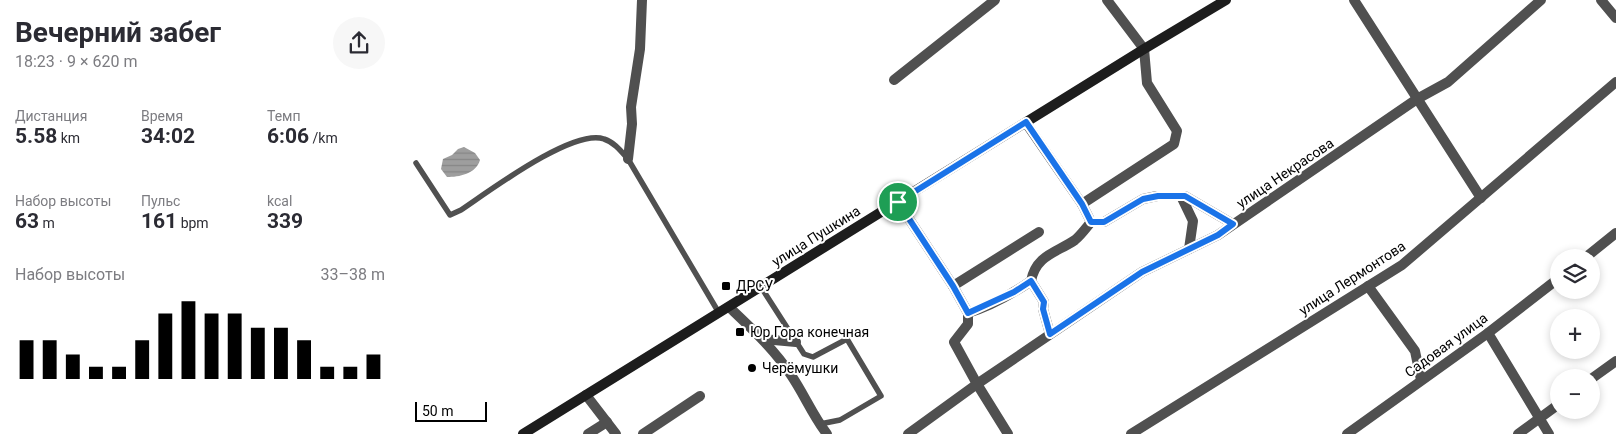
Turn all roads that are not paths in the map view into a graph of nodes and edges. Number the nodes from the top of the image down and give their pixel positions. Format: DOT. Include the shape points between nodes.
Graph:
graph roads {
  1 [pos="642,0"];
  2 [pos="995,0"];
  3 [pos="1107,0"];
  4 [pos="1226,0"];
  5 [pos="1354,0"];
  6 [pos="1541,0"];
  7 [pos="1601,0"];
  8 [pos="1616,18"];
  9 [pos="1144,49"];
  10 [pos="894,80"];
  11 [pos="1616,82"];
  12 [pos="1417,100"];
  13 [pos="1026,122"];
  14 [pos="628,159"];
  15 [pos="416,162"];
  16 [pos="1181,196"];
  17 [pos="1481,198"];
  18 [pos="898,202"];
  19 [pos="1082,204"];
  20 [pos="1091,222"];
  21 [pos="1233,224"];
  22 [pos="1039,232"];
  23 [pos="1616,233"];
  24 [pos="1189,249"];
  25 [pos="1596,249"];
  26 [pos="1031,281"];
  27 [pos="1550,285"];
  28 [pos="953,286"];
  29 [pos="1368,286"];
  30 [pos="761,287"];
  31 [pos="729,306"];
  32 [pos="719,312"];
  33 [pos="968,313"];
  34 [pos="1488,333"];
  35 [pos="1050,334"];
  36 [pos="763,339"];
  37 [pos="796,342"];
  38 [pos="1616,360"];
  39 [pos="1600,372"];
  40 [pos="1421,380"];
  41 [pos="977,384"];
  42 [pos="586,395"];
  43 [pos="700,396"];
  44 [pos="1550,411"];
  45 [pos="1540,418"];
  46 [pos="607,422"];
  47 [pos="819,424"];
  48 [pos="523,434"];
  49 [pos="588,434"];
  50 [pos="616,434"];
  51 [pos="642,434"];
  52 [pos="827,434"];
  53 [pos="908,434"];
  54 [pos="1008,434"];
  55 [pos="1131,434"];
  56 [pos="1347,434"];
  57 [pos="1518,434"];
  58 [pos="1549,434"];
  1 -- 14 [label="street"];
  2 -- 10 [label="street"];
  3 -- 9 [label="street"];
  4 -- 9 [label="main road, улица Пушкина"];
  5 -- 12 [label="street"];
  6 -- 12 [label="street, улица Некрасова" via="1448,82"];
  7 -- 8 [label="street"];
  9 -- 13 [label="main road, улица Пушкина"];
  9 -- 19 [label="street" via="1147,83 1176,131 1174,144"];
  11 -- 17 [label="street, улица Лермонтова"];
  12 -- 17 [label="street"];
  12 -- 21 [label="street, улица Некрасова"];
  13 -- 18 [label="main road, улица Пушкина"];
  13 -- 19 [label="street"];
  14 -- 15 [label="lane" via="604,139 587,138 559,148 450,214"];
  14 -- 32 [label="lane"];
  16 -- 20 [label="street" via="1143,199 1104,222"];
  16 -- 21 [label="street"];
  16 -- 24 [label="street" via="1193,221"];
  17 -- 29 [label="street, улица Лермонтова" via="1402,265"];
  18 -- 28 [label="street"];
  18 -- 30 [label="main road, улица Пушкина"];
  19 -- 20 [label="street"];
  20 -- 26 [label="street" via="1076,239 1040,261"];
  21 -- 24 [label="street, улица Некрасова"];
  22 -- 28 [label="street"];
  23 -- 25 [label="street"];
  24 -- 35 [label="street, улица Некрасова" via="1142,272"];
  26 -- 33 [label="street"];
  26 -- 35 [label="street" via="1044,302"];
  27 -- 34 [label="street, Садовая улица"];
  28 -- 33 [label="street"];
  29 -- 40 [label="street" via="1415,352"];
  29 -- 55 [label="street, улица Лермонтова"];
  30 -- 31 [label="main road, улица Пушкина"];
  30 -- 37 [label="lane"];
  31 -- 32 [label="main road, улица Пушкина"];
  31 -- 36 [label="street"];
  32 -- 42 [label="main road, улица Пушкина"];
  33 -- 41 [label="street" via="968,324 954,342"];
  34 -- 40 [label="street, Садовая улица"];
  34 -- 45 [label="street"];
  35 -- 41 [label="street, улица Некрасова"];
  36 -- 37 [label="street"];
  36 -- 47 [label="street" via="790,374"];
  37 -- 47 [label="lane" via="804,354 813,357 847,339 881,396 840,420"];
  38 -- 39 [label="street"];
  40 -- 56 [label="street, Садовая улица"];
  41 -- 53 [label="street, улица Некрасова"];
  41 -- 54 [label="street"];
  42 -- 46 [label="street"];
  42 -- 48 [label="main road, улица Пушкина"];
  43 -- 51 [label="street"];
  44 -- 45 [label="street"];
  45 -- 57 [label="street"];
  45 -- 58 [label="street"];
  46 -- 49 [label="street"];
  46 -- 50 [label="street"];
  47 -- 52 [label="street"];
}
